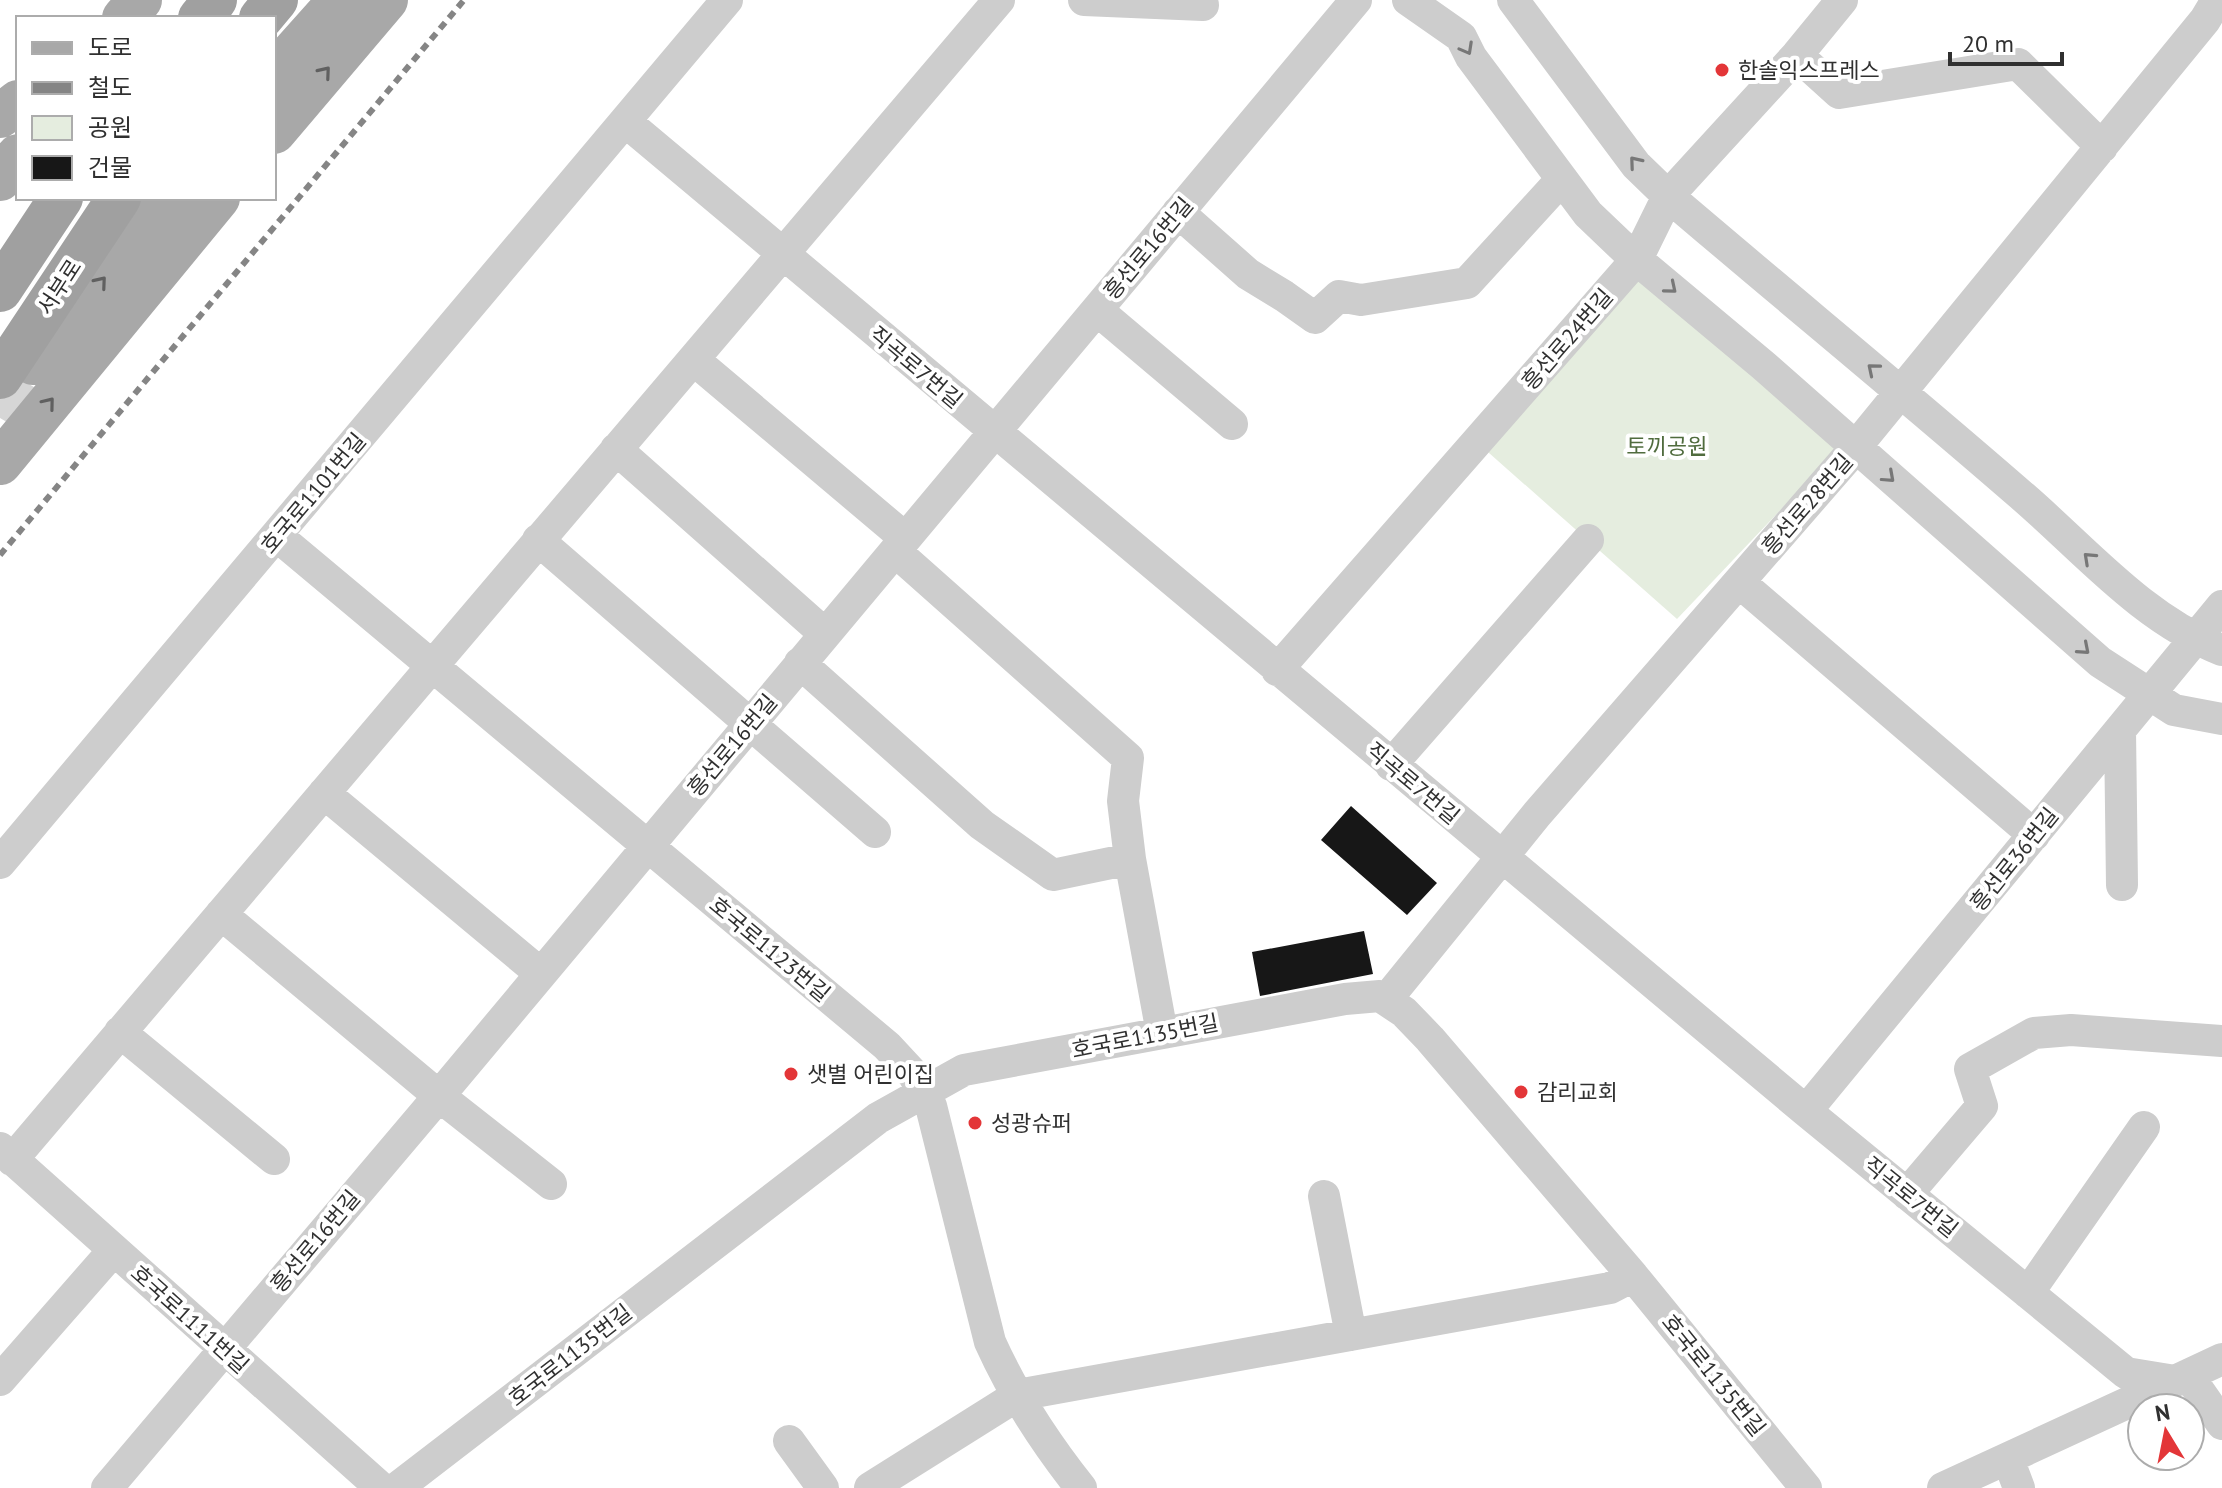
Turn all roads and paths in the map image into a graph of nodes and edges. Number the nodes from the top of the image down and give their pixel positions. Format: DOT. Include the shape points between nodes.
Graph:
graph roads {
  1 [pos="215,0"];
  2 [pos="276,0"];
  3 [pos="340,0"];
  4 [pos="386,0"];
  5 [pos="727,0"];
  6 [pos="999,0"];
  7 [pos="1084,0"];
  8 [pos="1356,0"];
  9 [pos="1408,0"];
  10 [pos="1513,0"];
  11 [pos="1842,0"];
  12 [pos="2217,0"];
  13 [pos="1203,5"];
  14 [pos="202,16"];
  15 [pos="263,16"];
  16 [pos="1797,55"];
  17 [pos="276,72"];
  18 [pos="16,104"];
  19 [pos="0,116"];
  20 [pos="626,122"];
  21 [pos="276,130"];
  22 [pos="2102,147"];
  23 [pos="16,159"];
  24 [pos="0,179"];
  25 [pos="1562,179"];
  26 [pos="1668,196"];
  27 [pos="60,200"];
  28 [pos="118,200"];
  29 [pos="169,200"];
  30 [pos="216,200"];
  31 [pos="1178,212"];
  32 [pos="783,254"];
  33 [pos="1637,259"];
  34 [pos="0,290"];
  35 [pos="1097,310"];
  36 [pos="694,360"];
  37 [pos="17,370"];
  38 [pos="1901,393"];
  39 [pos="1232,424"];
  40 [pos="994,432"];
  41 [pos="1856,447"];
  42 [pos="616,449"];
  43 [pos="0,463"];
  44 [pos="277,536"];
  45 [pos="538,540"];
  46 [pos="1588,540"];
  47 [pos="900,545"];
  48 [pos="1739,582"];
  49 [pos="2222,606"];
  50 [pos="825,634"];
  51 [pos="2208,644"];
  52 [pos="800,663"];
  53 [pos="432,666"];
  54 [pos="1277,670"];
  55 [pos="2149,695"];
  56 [pos="2222,719"];
  57 [pos="750,723"];
  58 [pos="2120,730"];
  59 [pos="1391,765"];
  60 [pos="324,793"];
  61 [pos="875,832"];
  62 [pos="2034,835"];
  63 [pos="647,846"];
  64 [pos="1502,857"];
  65 [pos="1130,859"];
  66 [pos="0,863"];
  67 [pos="2122,885"];
  68 [pos="221,914"];
  69 [pos="540,973"];
  70 [pos="1386,1000"];
  71 [pos="120,1032"];
  72 [pos="1162,1033"];
  73 [pos="2222,1041"];
  74 [pos="924,1093"];
  75 [pos="439,1096"];
  76 [pos="1806,1111"];
  77 [pos="2144,1127"];
  78 [pos="6,1154"];
  79 [pos="274,1159"];
  80 [pos="551,1184"];
  81 [pos="1907,1194"];
  82 [pos="1324,1196"];
  83 [pos="113,1251"];
  84 [pos="1633,1276"];
  85 [pos="2028,1293"];
  86 [pos="1351,1335"];
  87 [pos="224,1349"];
  88 [pos="2222,1359"];
  89 [pos="2182,1378"];
  90 [pos="0,1380"];
  91 [pos="1018,1395"];
  92 [pos="2222,1424"];
  93 [pos="789,1441"];
  94 [pos="2014,1474"];
  95 [pos="888,1483"];
  96 [pos="107,1488"];
  97 [pos="381,1488"];
  98 [pos="397,1488"];
  99 [pos="823,1488"];
  100 [pos="1081,1488"];
  101 [pos="1806,1488"];
  102 [pos="1943,1488"];
  1 -- 14 [label="highway"];
  2 -- 15 [label="highway"];
  3 -- 17 [label="main road"];
  21 -- 4 [label="main road, one-way"];
  5 -- 20 [label="street, 호국로1101번길"];
  6 -- 32 [label="street"];
  7 -- 13 [label="street"];
  8 -- 31 [label="street, 흥선로16번길"];
  9 -- 25 [label="street, one-way" via="1461,37"];
  26 -- 10 [label="street, one-way" via="1636,165"];
  11 -- 16 [label="street, 흥선로24번길"];
  12 -- 22 [label="street, 흥선로28번길"];
  16 -- 22 [label="street" via="1839,93 2018,64"];
  16 -- 26 [label="street, 흥선로24번길"];
  18 -- 19 [label="main road"];
  20 -- 32 [label="street, 직곡로7번길"];
  20 -- 44 [label="street, 호국로1101번길"];
  22 -- 38 [label="street, 흥선로28번길"];
  23 -- 24 [label="main road"];
  25 -- 31 [label="street" via="1467,283 1361,300 1339,296 1315,318 1248,274"];
  25 -- 33 [label="street" via="1588,214"];
  26 -- 33 [label="street, 흥선로24번길"];
  38 -- 26 [label="street, one-way"];
  27 -- 34 [label="highway"];
  28 -- 37 [label="highway, 서부로"];
  37 -- 29 [label="main road, one-way"];
  43 -- 30 [label="main road, one-way"];
  31 -- 35 [label="street, 흥선로16번길"];
  32 -- 36 [label="street"];
  32 -- 40 [label="street, 직곡로7번길"];
  33 -- 41 [label="street, one-way"];
  33 -- 54 [label="street, 흥선로24번길"];
  35 -- 39 [label="street"];
  35 -- 40 [label="street, 흥선로16번길"];
  36 -- 42 [label="street"];
  36 -- 47 [label="street"];
  38 -- 41 [label="street, 흥선로28번길"];
  51 -- 38 [label="street, one-way" via="2113,581"];
  40 -- 47 [label="street, 흥선로16번길"];
  40 -- 54 [label="street, 직곡로7번길"];
  41 -- 48 [label="street, 흥선로28번길"];
  41 -- 55 [label="street, one-way" via="2100,662"];
  42 -- 45 [label="street"];
  42 -- 50 [label="street"];
  44 -- 53 [label="street, 호국로1123번길"];
  44 -- 66 [label="street, 호국로1101번길"];
  45 -- 53 [label="street"];
  45 -- 57 [label="street"];
  46 -- 59 [label="street"];
  47 -- 50 [label="street, 흥선로16번길"];
  47 -- 65 [label="street" via="1128,758 1123,801"];
  48 -- 62 [label="street"];
  48 -- 64 [label="street, 흥선로28번길"];
  49 -- 51 [label="street, 흥선로36번길"];
  50 -- 52 [label="street, 흥선로16번길"];
  51 -- 55 [label="street, 흥선로36번길"];
  52 -- 57 [label="street, 흥선로16번길"];
  52 -- 65 [label="street" via="982,825 1053,875"];
  53 -- 60 [label="street"];
  53 -- 63 [label="street, 호국로1123번길"];
  54 -- 59 [label="street, 직곡로7번길"];
  55 -- 56 [label="street" via="2174,710"];
  55 -- 58 [label="street, 흥선로36번길"];
  57 -- 61 [label="street"];
  57 -- 63 [label="street, 흥선로16번길"];
  58 -- 62 [label="street, 흥선로36번길"];
  58 -- 67 [label="street"];
  59 -- 64 [label="street, 직곡로7번길"];
  60 -- 68 [label="street"];
  60 -- 69 [label="street"];
  62 -- 76 [label="street, 흥선로36번길"];
  63 -- 69 [label="street, 흥선로16번길"];
  63 -- 74 [label="street, 호국로1123번길" via="887,1046"];
  64 -- 70 [label="street, 흥선로28번길"];
  64 -- 76 [label="street, 직곡로7번길"];
  65 -- 72 [label="street"];
  68 -- 71 [label="street"];
  68 -- 75 [label="street"];
  69 -- 75 [label="street, 흥선로16번길"];
  70 -- 72 [label="street, 호국로1135번길" via="1345,999"];
  70 -- 84 [label="street, 호국로1135번길" via="1430,1039"];
  71 -- 78 [label="street"];
  71 -- 79 [label="street"];
  72 -- 74 [label="street, 호국로1135번길" via="964,1070"];
  73 -- 81 [label="street" via="2071,1030 2034,1033 1970,1069 1982,1106"];
  74 -- 91 [label="street, 호국로1123번길" via="990,1342"];
  74 -- 98 [label="street, 호국로1135번길" via="878,1118"];
  75 -- 80 [label="street"];
  75 -- 87 [label="street, 흥선로16번길"];
  76 -- 81 [label="street, 직곡로7번길"];
  77 -- 85 [label="street"];
  78 -- 83 [label="street, 호국로1111번길"];
  81 -- 85 [label="street, 직곡로7번길"];
  82 -- 86 [label="street"];
  83 -- 87 [label="street, 호국로1111번길"];
  83 -- 90 [label="street"];
  84 -- 86 [label="street" via="1610,1288"];
  84 -- 101 [label="street, 호국로1135번길"];
  85 -- 89 [label="street, 직곡로7번길" via="2126,1373"];
  86 -- 91 [label="street"];
  87 -- 96 [label="street, 흥선로16번길"];
  87 -- 97 [label="street, 호국로1111번길"];
  88 -- 89 [label="street"];
  89 -- 92 [label="street"];
  89 -- 94 [label="street"];
  91 -- 95 [label="street"];
  91 -- 100 [label="street, 호국로1123번길"];
  93 -- 99 [label="street"];
  94 -- 102 [label="street"];
}
